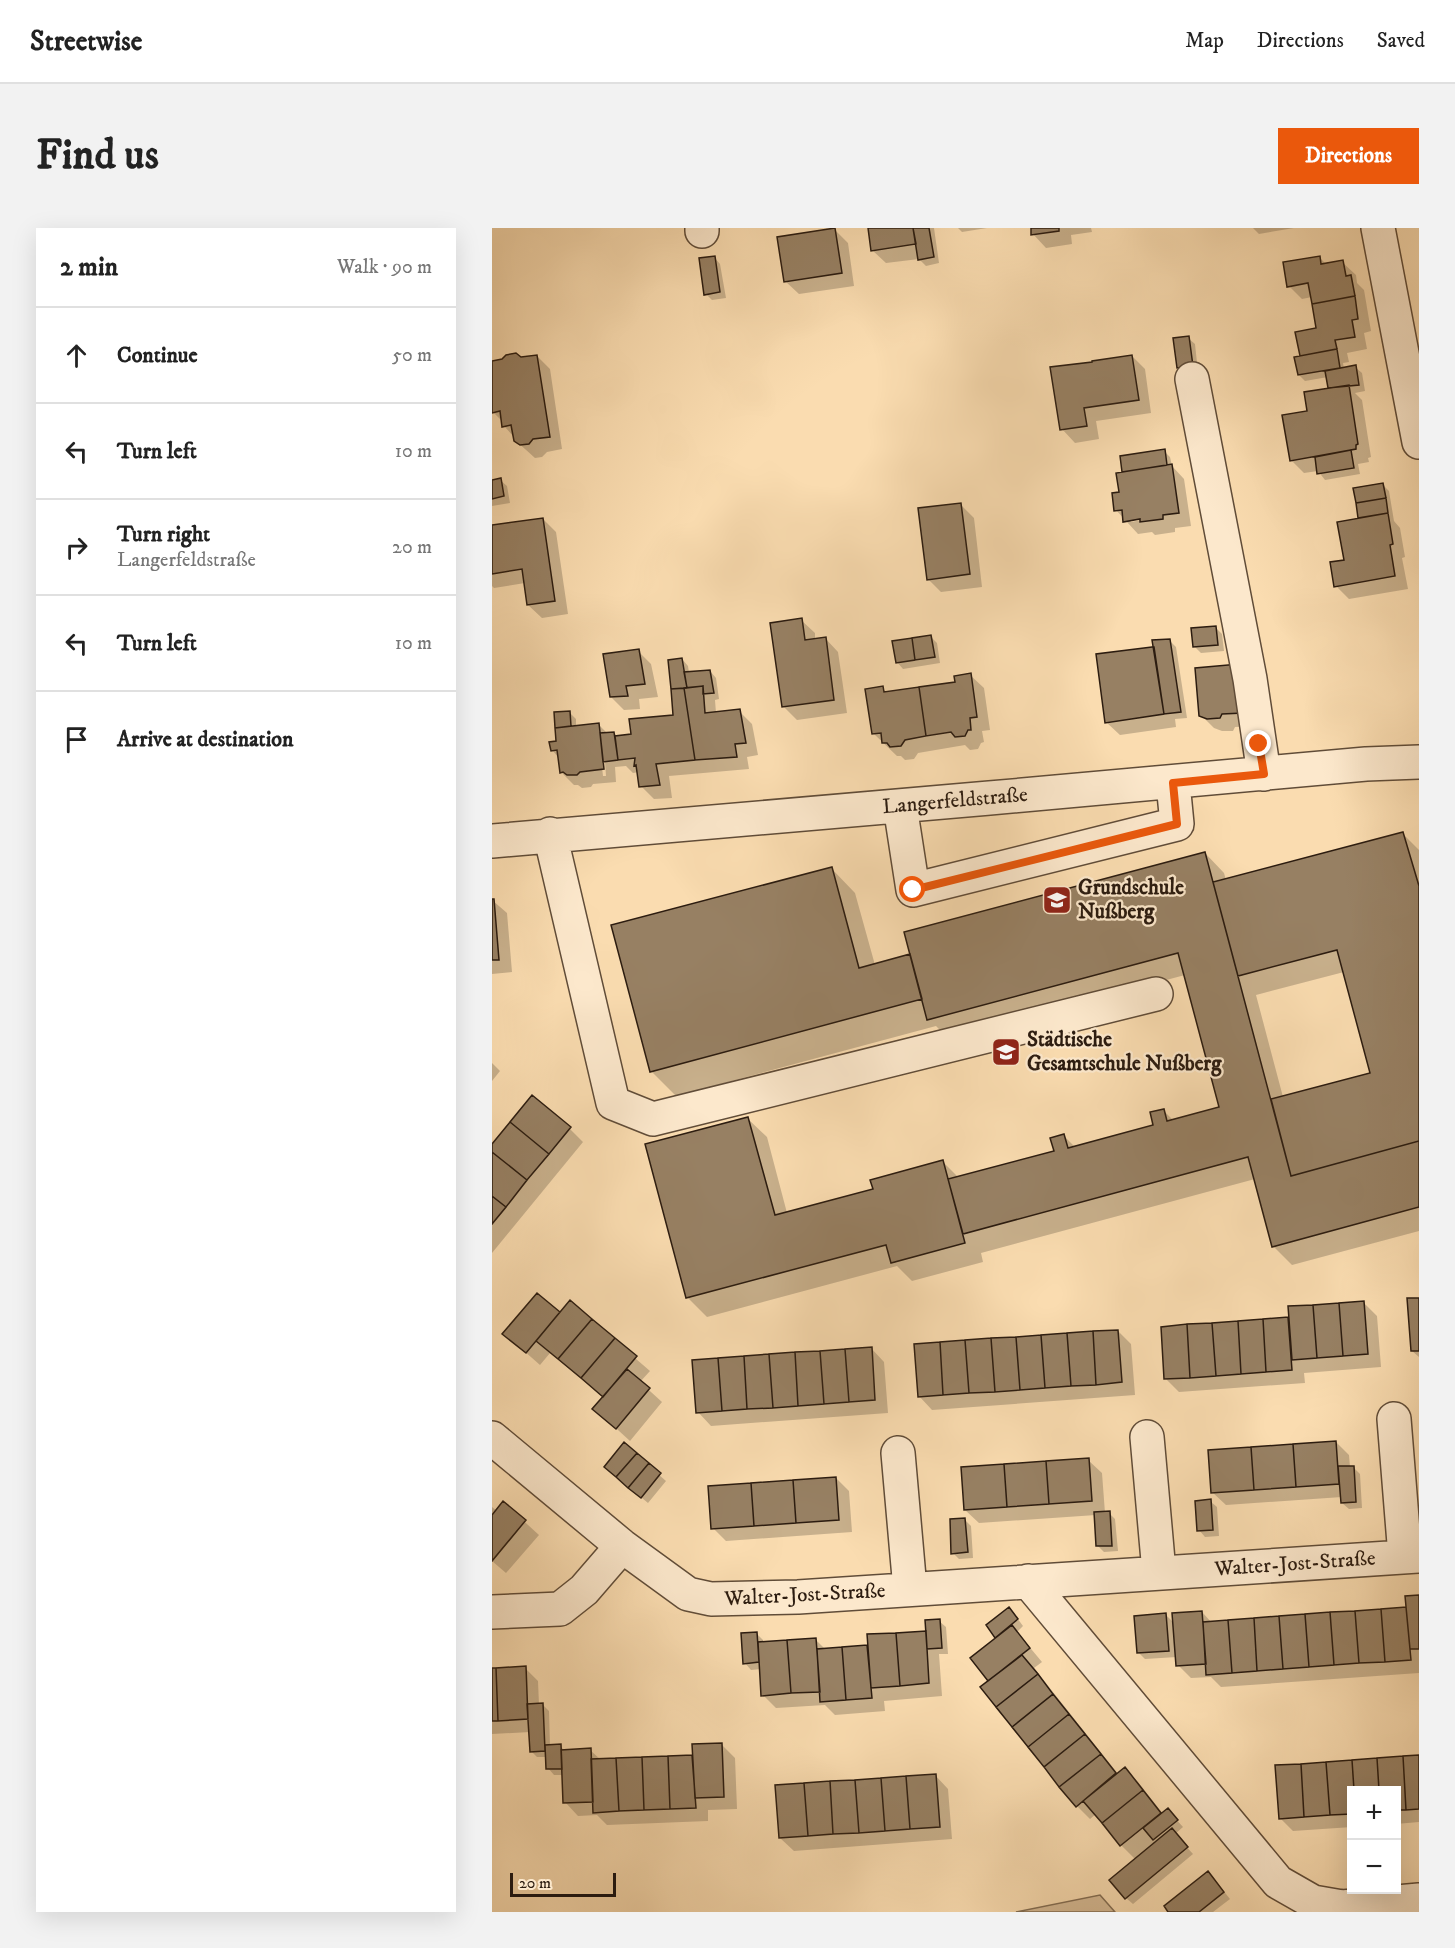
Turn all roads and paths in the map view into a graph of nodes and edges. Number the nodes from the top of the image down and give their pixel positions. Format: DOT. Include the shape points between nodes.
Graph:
graph roads {
  1 [pos="1378,228"];
  2 [pos="1192,379"];
  3 [pos="1419,442"];
  4 [pos="1419,762"];
  5 [pos="1264,774"];
  6 [pos="1173,783"];
  7 [pos="900,806"];
  8 [pos="550,834"];
  9 [pos="492,841"];
  10 [pos="1156,994"];
  11 [pos="1394,1419"];
  12 [pos="1147,1437"];
  13 [pos="492,1438"];
  14 [pos="898,1454"];
  15 [pos="622,1546"];
  16 [pos="1412,1556"];
  17 [pos="1159,1572"];
  18 [pos="1028,1581"];
  19 [pos="910,1589"];
  20 [pos="492,1612"];
  21 [pos="1419,1899"];
  1 -- 3 [label="street"];
  2 -- 5 [label="street" via="1250,679"];
  4 -- 5 [label="street, Langerfeldstraße"];
  5 -- 6 [label="street, Langerfeldstraße"];
  6 -- 7 [label="street, Langerfeldstraße"];
  6 -- 7 [label="street" via="1177,824 913,890"];
  7 -- 8 [label="street, Langerfeldstraße"];
  8 -- 9 [label="street, Langerfeldstraße"];
  8 -- 10 [label="street" via="613,1103 653,1119"];
  11 -- 16 [label="street"];
  12 -- 17 [label="street"];
  13 -- 15 [label="street, Walter-Jost-Straße"];
  14 -- 19 [label="street"];
  15 -- 19 [label="street, Walter-Jost-Straße" via="688,1594 711,1599"];
  15 -- 20 [label="street" via="584,1590 560,1609"];
  16 -- 17 [label="street, Walter-Jost-Straße"];
  17 -- 18 [label="street, Walter-Jost-Straße"];
  18 -- 19 [label="street, Walter-Jost-Straße"];
  18 -- 21 [label="street" via="1278,1882 1313,1902 1342,1907"];
}
